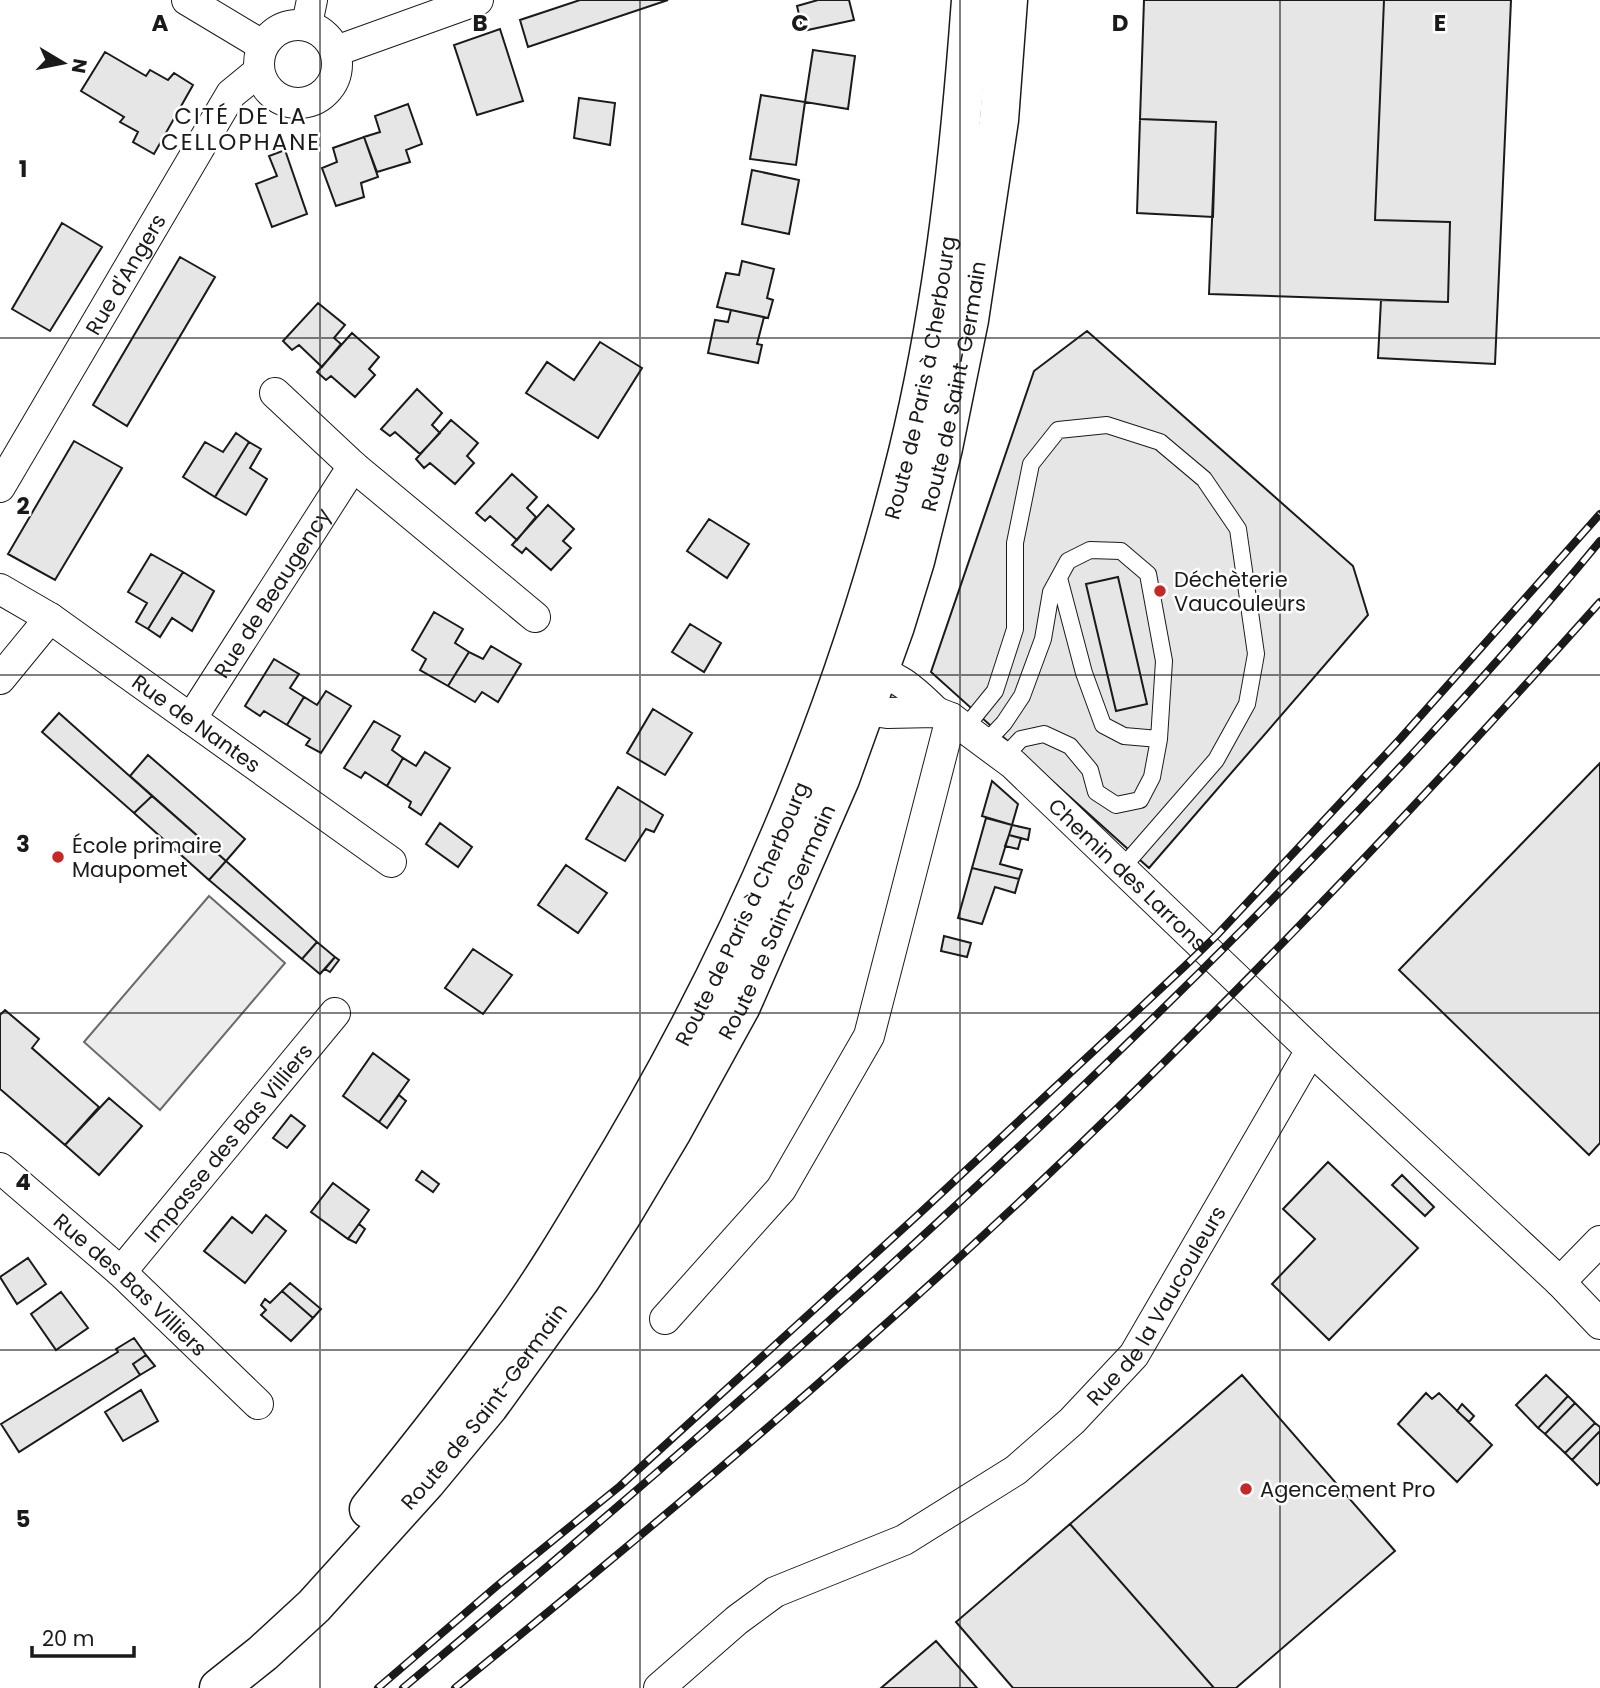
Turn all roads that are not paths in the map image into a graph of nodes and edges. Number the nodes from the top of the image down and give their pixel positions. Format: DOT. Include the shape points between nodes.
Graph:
graph roads {
  1 [pos="187,0"];
  2 [pos="478,0"];
  3 [pos="971,0"];
  4 [pos="1008,0"];
  5 [pos="309,12"];
  6 [pos="336,51"];
  7 [pos="261,58"];
  8 [pos="275,393"];
  9 [pos="353,466"];
  10 [pos="0,487"];
  11 [pos="1059,578"];
  12 [pos="0,589"];
  13 [pos="534,617"];
  14 [pos="50,618"];
  15 [pos="863,665"];
  16 [pos="0,678"];
  17 [pos="849,704"];
  18 [pos="191,719"];
  19 [pos="968,732"];
  20 [pos="1158,739"];
  21 [pos="391,862"];
  22 [pos="1122,868"];
  23 [pos="335,1013"];
  24 [pos="1311,1050"];
  25 [pos="0,1168"];
  26 [pos="1600,1241"];
  27 [pos="121,1272"];
  28 [pos="1560,1282"];
  29 [pos="665,1319"];
  30 [pos="1600,1324"];
  31 [pos="258,1404"];
  32 [pos="204,1688"];
  33 [pos="219,1688"];
  34 [pos="659,1688"];
  1 -- 7 [label="street"];
  2 -- 6 [label="street"];
  3 -- 15 [label="main road, Route de Paris à Cherbourg" via="957,173 942,277"];
  4 -- 15 [label="main road, Route de Saint-Germain" via="999,120 943,448 915,561"];
  5 -- 6 [label="street"];
  5 -- 7 [label="street" via="273,32"];
  6 -- 7 [label="street" via="338,67 333,82 323,95 308,102 292,103 265,86"];
  7 -- 10 [label="street, Rue d'Angers" via="231,94"];
  8 -- 9 [label="street"];
  9 -- 13 [label="street"];
  9 -- 18 [label="street, Rue de Beaugency"];
  11 -- 19 [label="lane" via="1022,696 1004,723"];
  11 -- 20 [label="lane" via="1084,673 1104,725 1125,736"];
  11 -- 20 [label="lane" via="1068,561 1090,550 1122,551 1149,574 1164,661"];
  12 -- 14 [label="street, Rue de Nantes"];
  14 -- 16 [label="street"];
  14 -- 18 [label="street, Rue de Nantes"];
  15 -- 17 [label="main road, Route de Saint-Germain"];
  15 -- 19 [label="street, Chemin des Larrons" via="905,683"];
  17 -- 19 [label="street"];
  17 -- 32 [label="main road, Route de Paris à Cherbourg" via="665,1076 556,1258 445,1415 370,1508"];
  17 -- 33 [label="main road, Route de Saint-Germain" via="826,815 741,1006 671,1133 580,1280 497,1395 426,1482 314,1606"];
  18 -- 21 [label="street, Rue de Nantes"];
  19 -- 20 [label="lane" via="1021,738 1044,734 1070,746 1090,770 1096,792 1116,804 1140,800 1152,777"];
  19 -- 22 [label="street, Chemin des Larrons"];
  19 -- 22 [label="lane" via="995,691 1015,629 1016,543 1031,464 1058,430 1107,425 1160,442 1204,479 1238,529 1256,654 1247,704 1216,760"];
  19 -- 29 [label="street" via="869,1036 781,1189"];
  22 -- 24 [label="street, Chemin des Larrons"];
  23 -- 27 [label="street, Impasse des Bas Villiers"];
  24 -- 28 [label="street"];
  24 -- 34 [label="street, Rue de la Vaucouleurs" via="1134,1355 1072,1421 1016,1470 915,1534 775,1592"];
  25 -- 27 [label="street, Rue des Bas Villiers"];
  26 -- 28 [label="street"];
  27 -- 31 [label="street, Rue des Bas Villiers"];
  28 -- 30 [label="street"];
}
